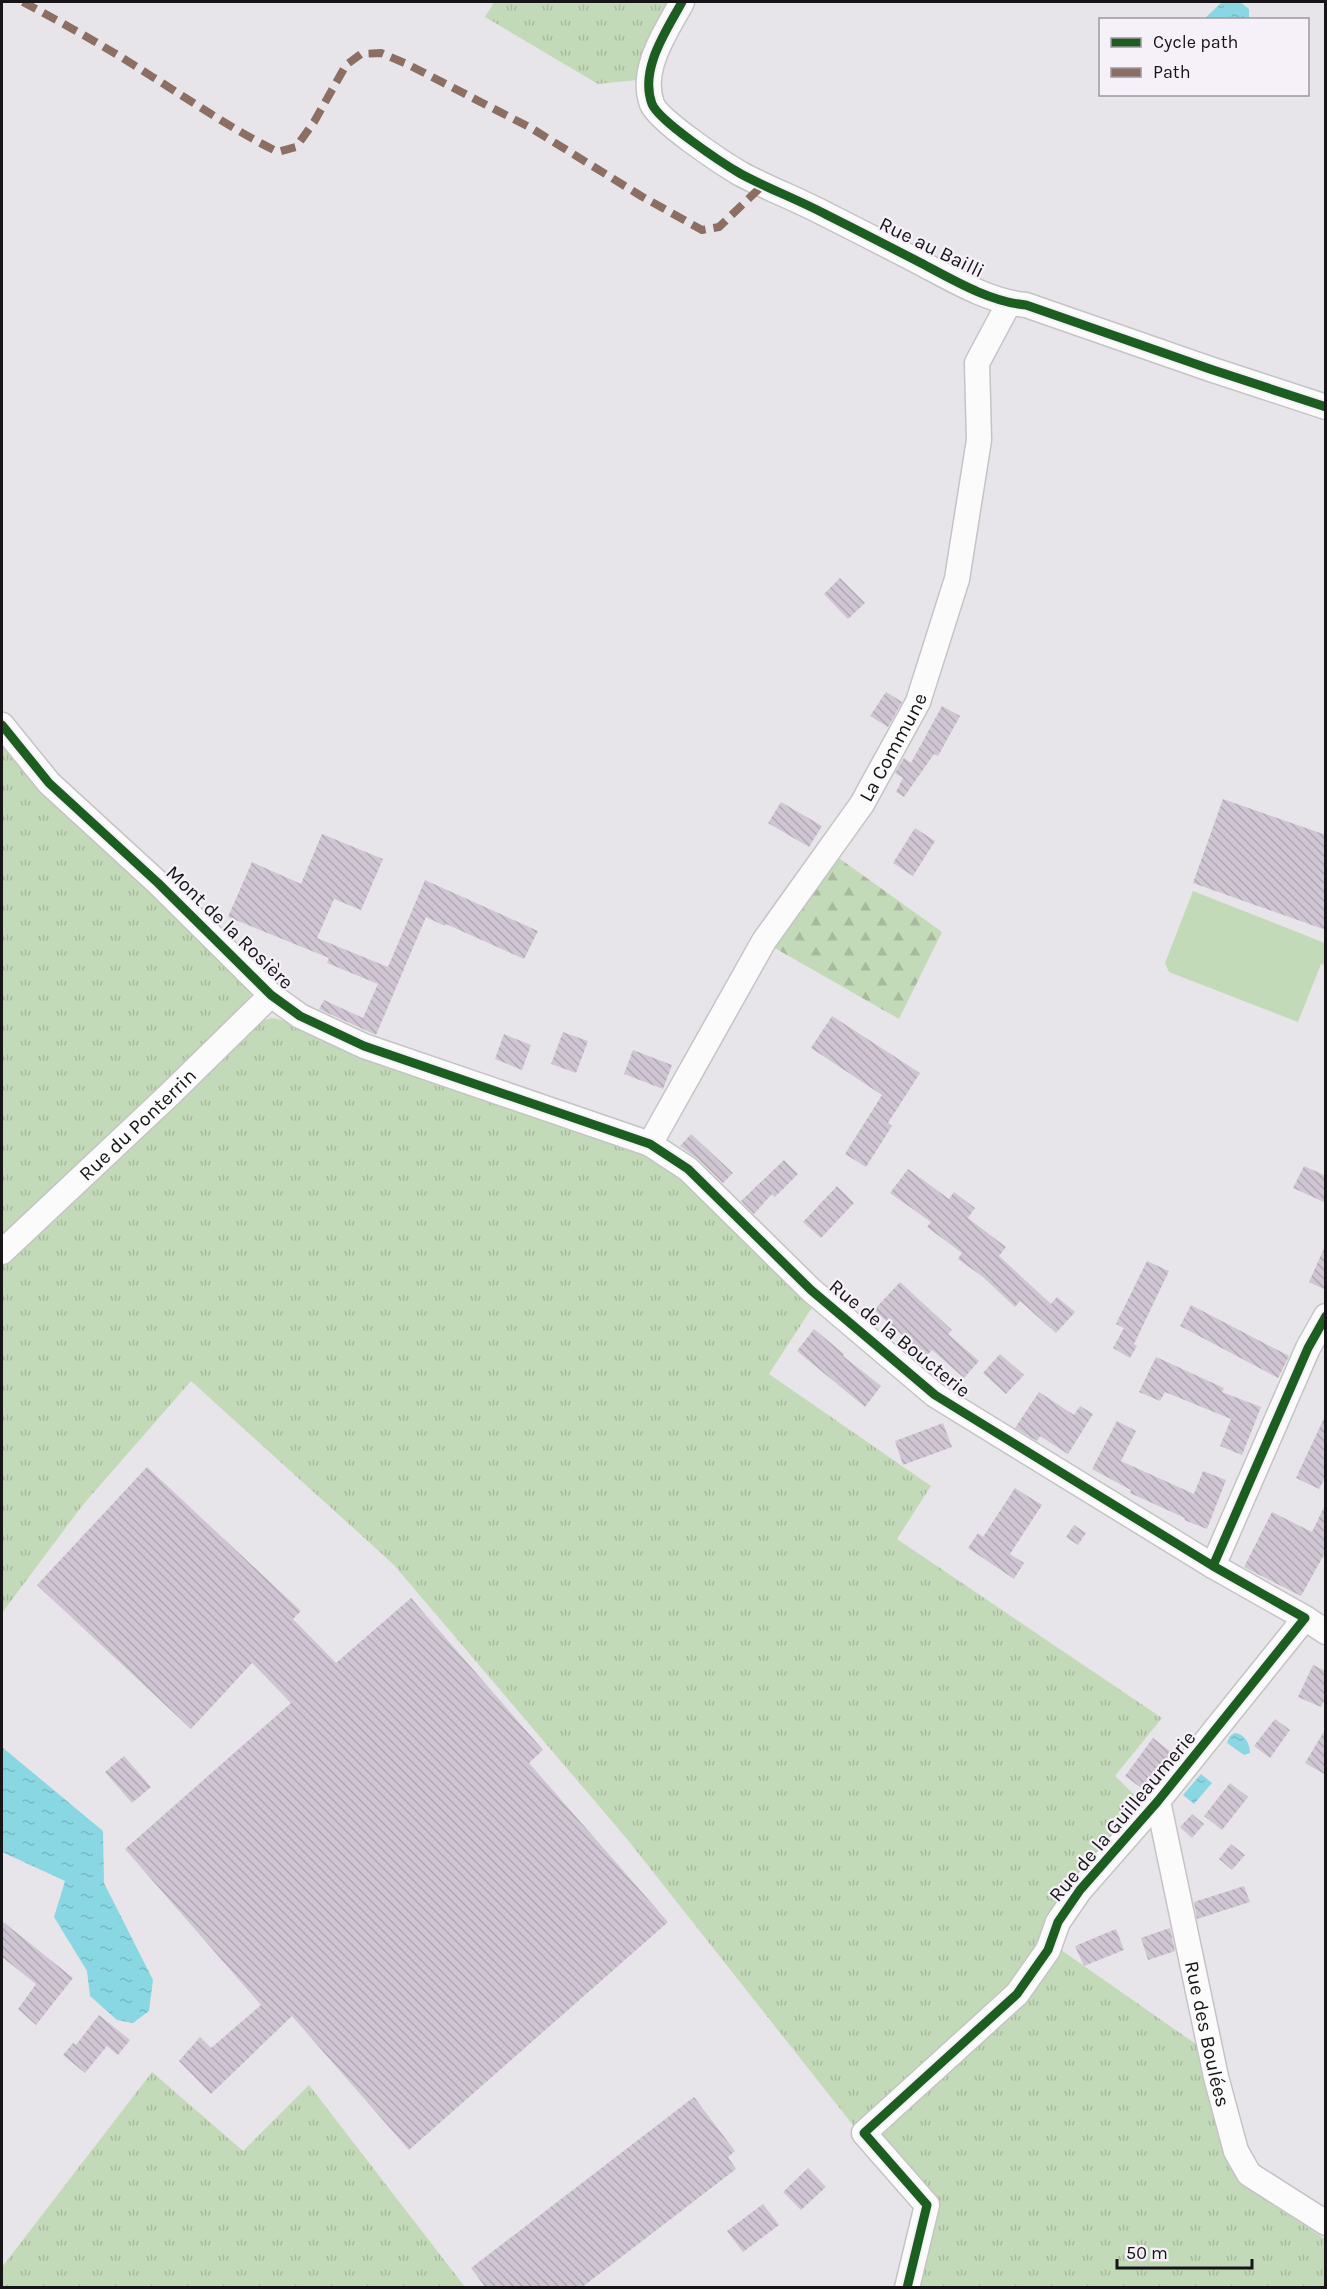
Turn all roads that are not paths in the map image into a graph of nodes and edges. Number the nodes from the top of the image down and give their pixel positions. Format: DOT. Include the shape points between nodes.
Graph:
graph roads {
  1 [pos="682,2"];
  2 [pos="1009,303"];
  3 [pos="1326,407"];
  4 [pos="2,725"];
  5 [pos="270,996"];
  6 [pos="650,1144"];
  7 [pos="2,1252"];
  8 [pos="1326,1316"];
  9 [pos="1213,1566"];
  10 [pos="1305,1618"];
  11 [pos="1326,1632"];
  12 [pos="1158,1801"];
  13 [pos="1326,2223"];
  14 [pos="907,2288"];
  1 -- 2 [label="street, Rue au Bailli" via="652,66 650,91 657,113 741,173 954,281"];
  2 -- 3 [label="street, Rue au Bailli" via="1026,304"];
  2 -- 6 [label="street, La Commune" via="977,363 979,440 957,579 918,702 862,804 764,940"];
  4 -- 5 [label="street, Mont de la Rosière" via="49,783 158,883"];
  5 -- 6 [label="street, Mont de la Rosière" via="300,1016 364,1046"];
  5 -- 7 [label="street, Rue du Ponterrin"];
  6 -- 9 [label="street, Rue de la Boucterie" via="688,1169 811,1290 935,1395"];
  8 -- 9 [label="street" via="1308,1348"];
  9 -- 10 [label="street, Rue de la Boucterie"];
  10 -- 11 [label="street, Rue de la Boucterie"];
  10 -- 12 [label="street, Rue de la Guilleaumerie"];
  12 -- 13 [label="street, Rue des Boulées" via="1216,2077 1236,2151 1249,2175"];
  12 -- 14 [label="street, Rue de la Guilleaumerie" via="1080,1890 1058,1922 1048,1950 1017,1994 864,2133 927,2205"];
}
